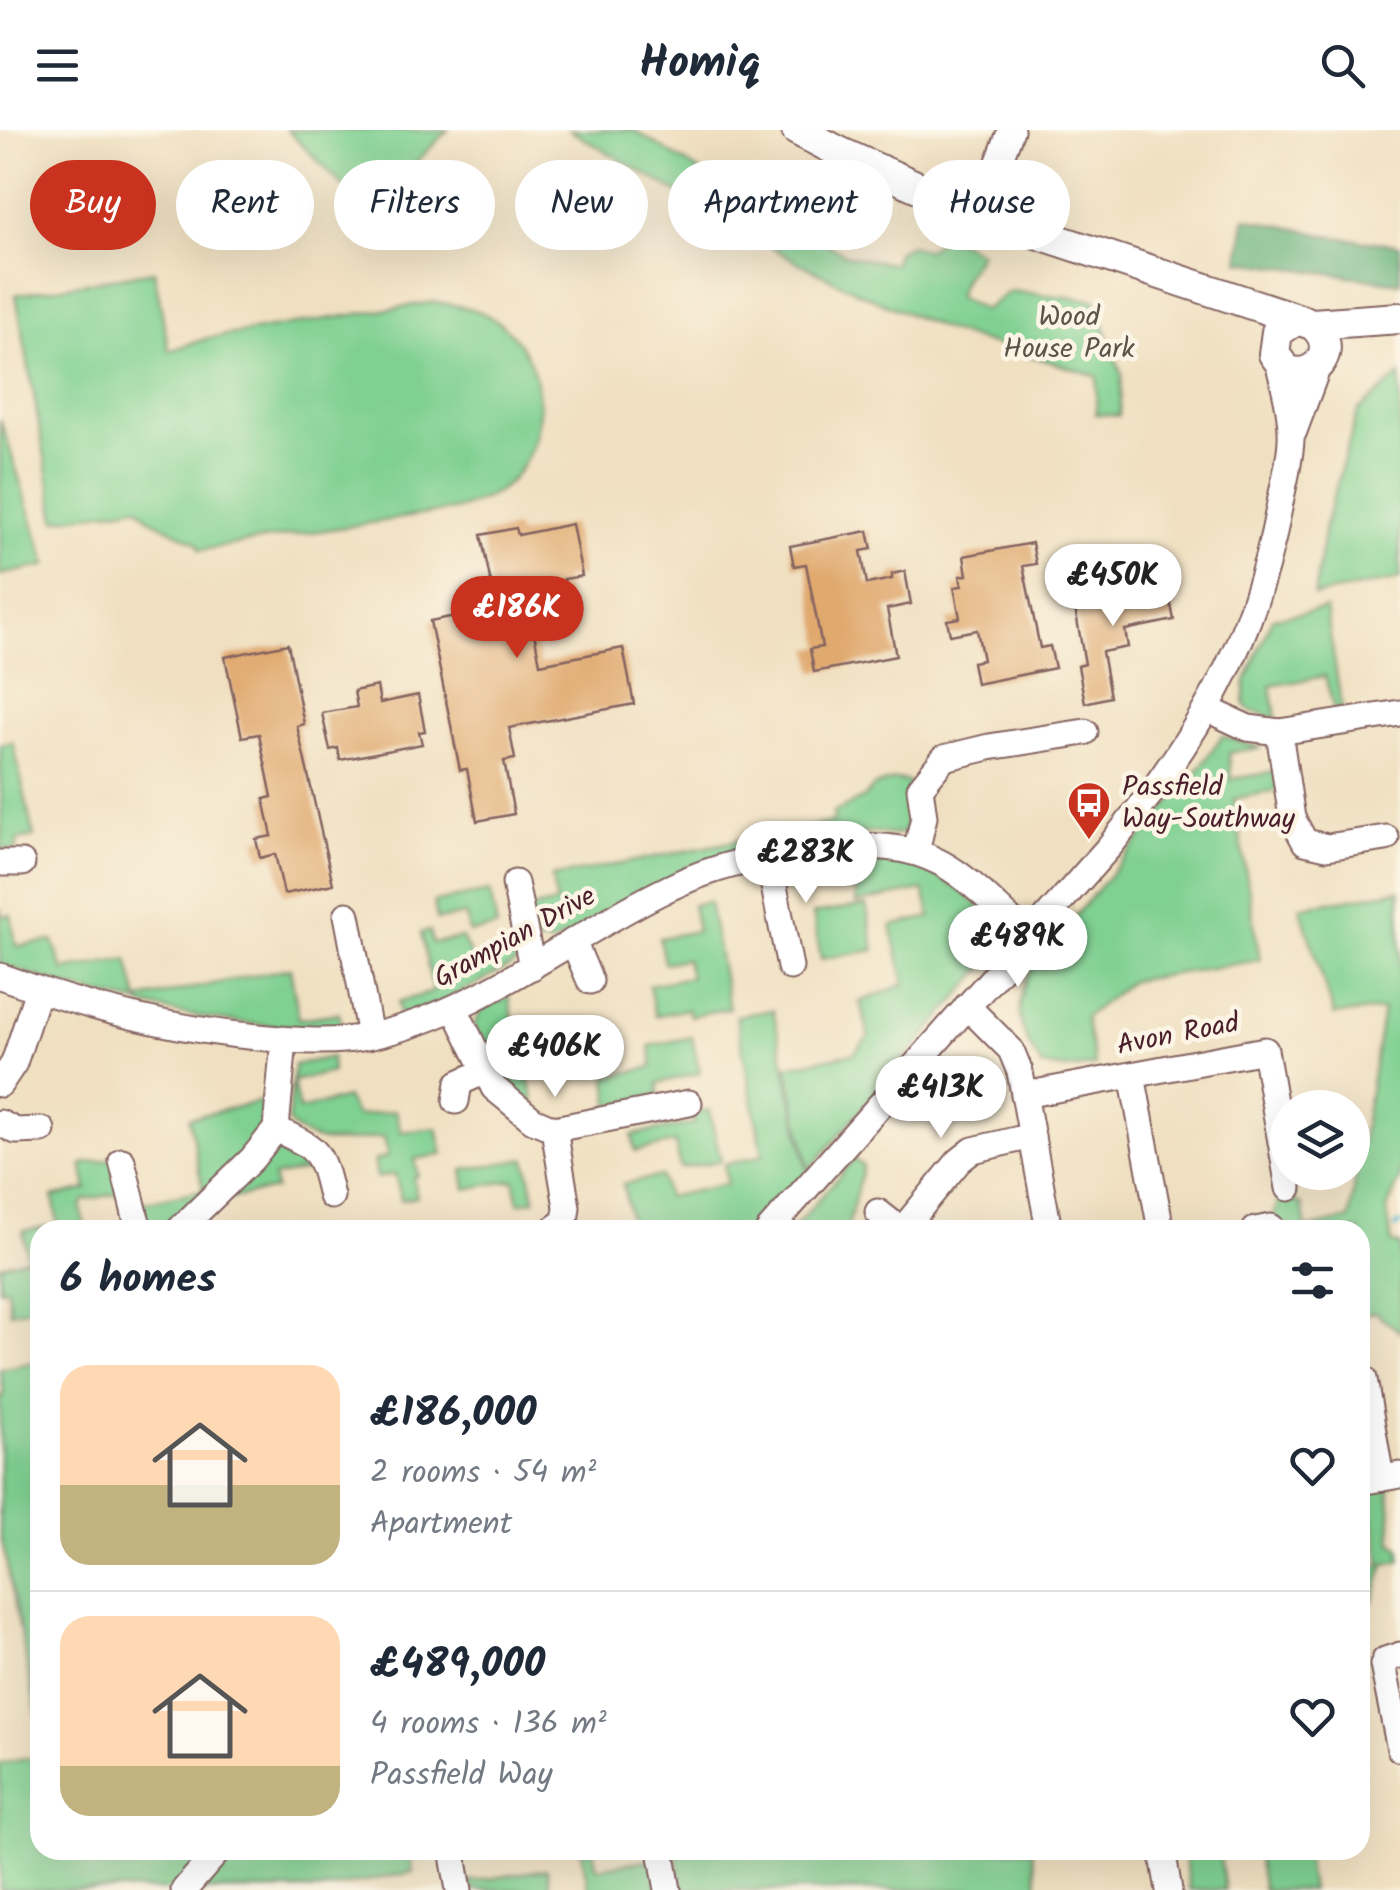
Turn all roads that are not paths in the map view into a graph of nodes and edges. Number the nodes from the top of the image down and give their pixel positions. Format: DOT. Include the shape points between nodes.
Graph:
graph roads {
  1 [pos="797,130"];
  2 [pos="1010,130"];
  3 [pos="999,160"];
  4 [pos="913,186"];
  5 [pos="1070,246"];
  6 [pos="1216,290"];
  7 [pos="1396,319"];
  8 [pos="1304,322"];
  9 [pos="1276,355"];
  10 [pos="1320,363"];
  11 [pos="1291,440"];
  12 [pos="1208,709"];
  13 [pos="1400,713"];
  14 [pos="1084,732"];
  15 [pos="1280,732"];
  16 [pos="1386,838"];
  17 [pos="916,852"];
  18 [pos="768,856"];
  19 [pos="515,883"];
  20 [pos="348,916"];
  21 [pos="1028,937"];
  22 [pos="573,941"];
  23 [pos="532,967"];
  24 [pos="790,967"];
  25 [pos="0,976"];
  26 [pos="590,981"];
  27 [pos="38,990"];
  28 [pos="967,1006"];
  29 [pos="455,1009"];
  30 [pos="370,1036"];
  31 [pos="284,1040"];
  32 [pos="485,1070"];
  33 [pos="1132,1074"];
  34 [pos="0,1084"];
  35 [pos="1271,1090"];
  36 [pos="1024,1095"];
  37 [pos="456,1102"];
  38 [pos="689,1102"];
  39 [pos="0,1123"];
  40 [pos="276,1129"];
  41 [pos="42,1130"];
  42 [pos="554,1130"];
  43 [pos="1032,1136"];
  44 [pos="122,1161"];
  45 [pos="331,1196"];
  46 [pos="878,1212"];
  47 [pos="137,1220"];
  48 [pos="189,1220"];
  49 [pos="565,1220"];
  50 [pos="778,1220"];
  51 [pos="889,1220"];
  52 [pos="910,1220"];
  53 [pos="1047,1220"];
  54 [pos="1159,1220"];
  55 [pos="1370,1435"];
  56 [pos="1380,1478"];
  57 [pos="1400,1656"];
  58 [pos="1400,1750"];
  59 [pos="211,1860"];
  60 [pos="454,1860"];
  61 [pos="663,1860"];
  62 [pos="1164,1860"];
  63 [pos="184,1890"];
  64 [pos="459,1890"];
  65 [pos="668,1890"];
  66 [pos="1169,1890"];
  1 -- 4 [label="main road"];
  2 -- 3 [label="street"];
  5 -- 6 [label="main road"];
  6 -- 8 [label="main road"];
  6 -- 9 [label="main road" via="1237,303"];
  7 -- 8 [label="main road"];
  7 -- 10 [label="main road"];
  8 -- 9 [label="main road" via="1277,332"];
  8 -- 10 [label="main road" via="1324,336"];
  9 -- 10 [label="main road" via="1294,373"];
  9 -- 11 [label="street"];
  10 -- 11 [label="street"];
  11 -- 12 [label="street" via="1268,566"];
  12 -- 15 [label="street" via="1248,728"];
  12 -- 21 [label="street" via="1156,789"];
  13 -- 15 [label="street"];
  14 -- 17 [label="street" via="944,758 920,788 924,817"];
  15 -- 16 [label="street" via="1292,818 1305,842 1326,848"];
  17 -- 18 [label="street, Grampian Drive" via="870,845"];
  17 -- 21 [label="street, Grampian Drive" via="945,865"];
  18 -- 22 [label="street, Grampian Drive" via="672,886"];
  18 -- 24 [label="street"];
  19 -- 23 [label="street"];
  20 -- 30 [label="street"];
  21 -- 28 [label="street"];
  22 -- 23 [label="street, Grampian Drive"];
  22 -- 26 [label="street"];
  23 -- 29 [label="street, Grampian Drive"];
  25 -- 27 [label="street, Grampian Drive"];
  27 -- 31 [label="street, Grampian Drive" via="145,1021"];
  27 -- 34 [label="street" via="14,1063"];
  28 -- 36 [label="street" via="1011,1050"];
  28 -- 50 [label="street"];
  29 -- 30 [label="street, Grampian Drive"];
  29 -- 32 [label="street"];
  30 -- 31 [label="street, Grampian Drive"];
  31 -- 40 [label="street"];
  32 -- 37 [label="street" via="459,1083"];
  32 -- 42 [label="street" via="512,1106"];
  33 -- 35 [label="street, Avon Road" via="1264,1050"];
  33 -- 36 [label="street, Avon Road"];
  33 -- 54 [label="street"];
  36 -- 43 [label="street"];
  38 -- 42 [label="street"];
  39 -- 41 [label="street" via="16,1131"];
  40 -- 45 [label="street" via="315,1148"];
  40 -- 48 [label="street"];
  42 -- 49 [label="street"];
  43 -- 52 [label="street" via="973,1150"];
  43 -- 53 [label="street"];
  44 -- 47 [label="street"];
  46 -- 51 [label="street"];
  55 -- 56 [label="street"];
  57 -- 58 [label="street" via="1383,1666"];
  59 -- 63 [label="street"];
  60 -- 64 [label="street"];
  61 -- 65 [label="street"];
  62 -- 66 [label="street"];
}
